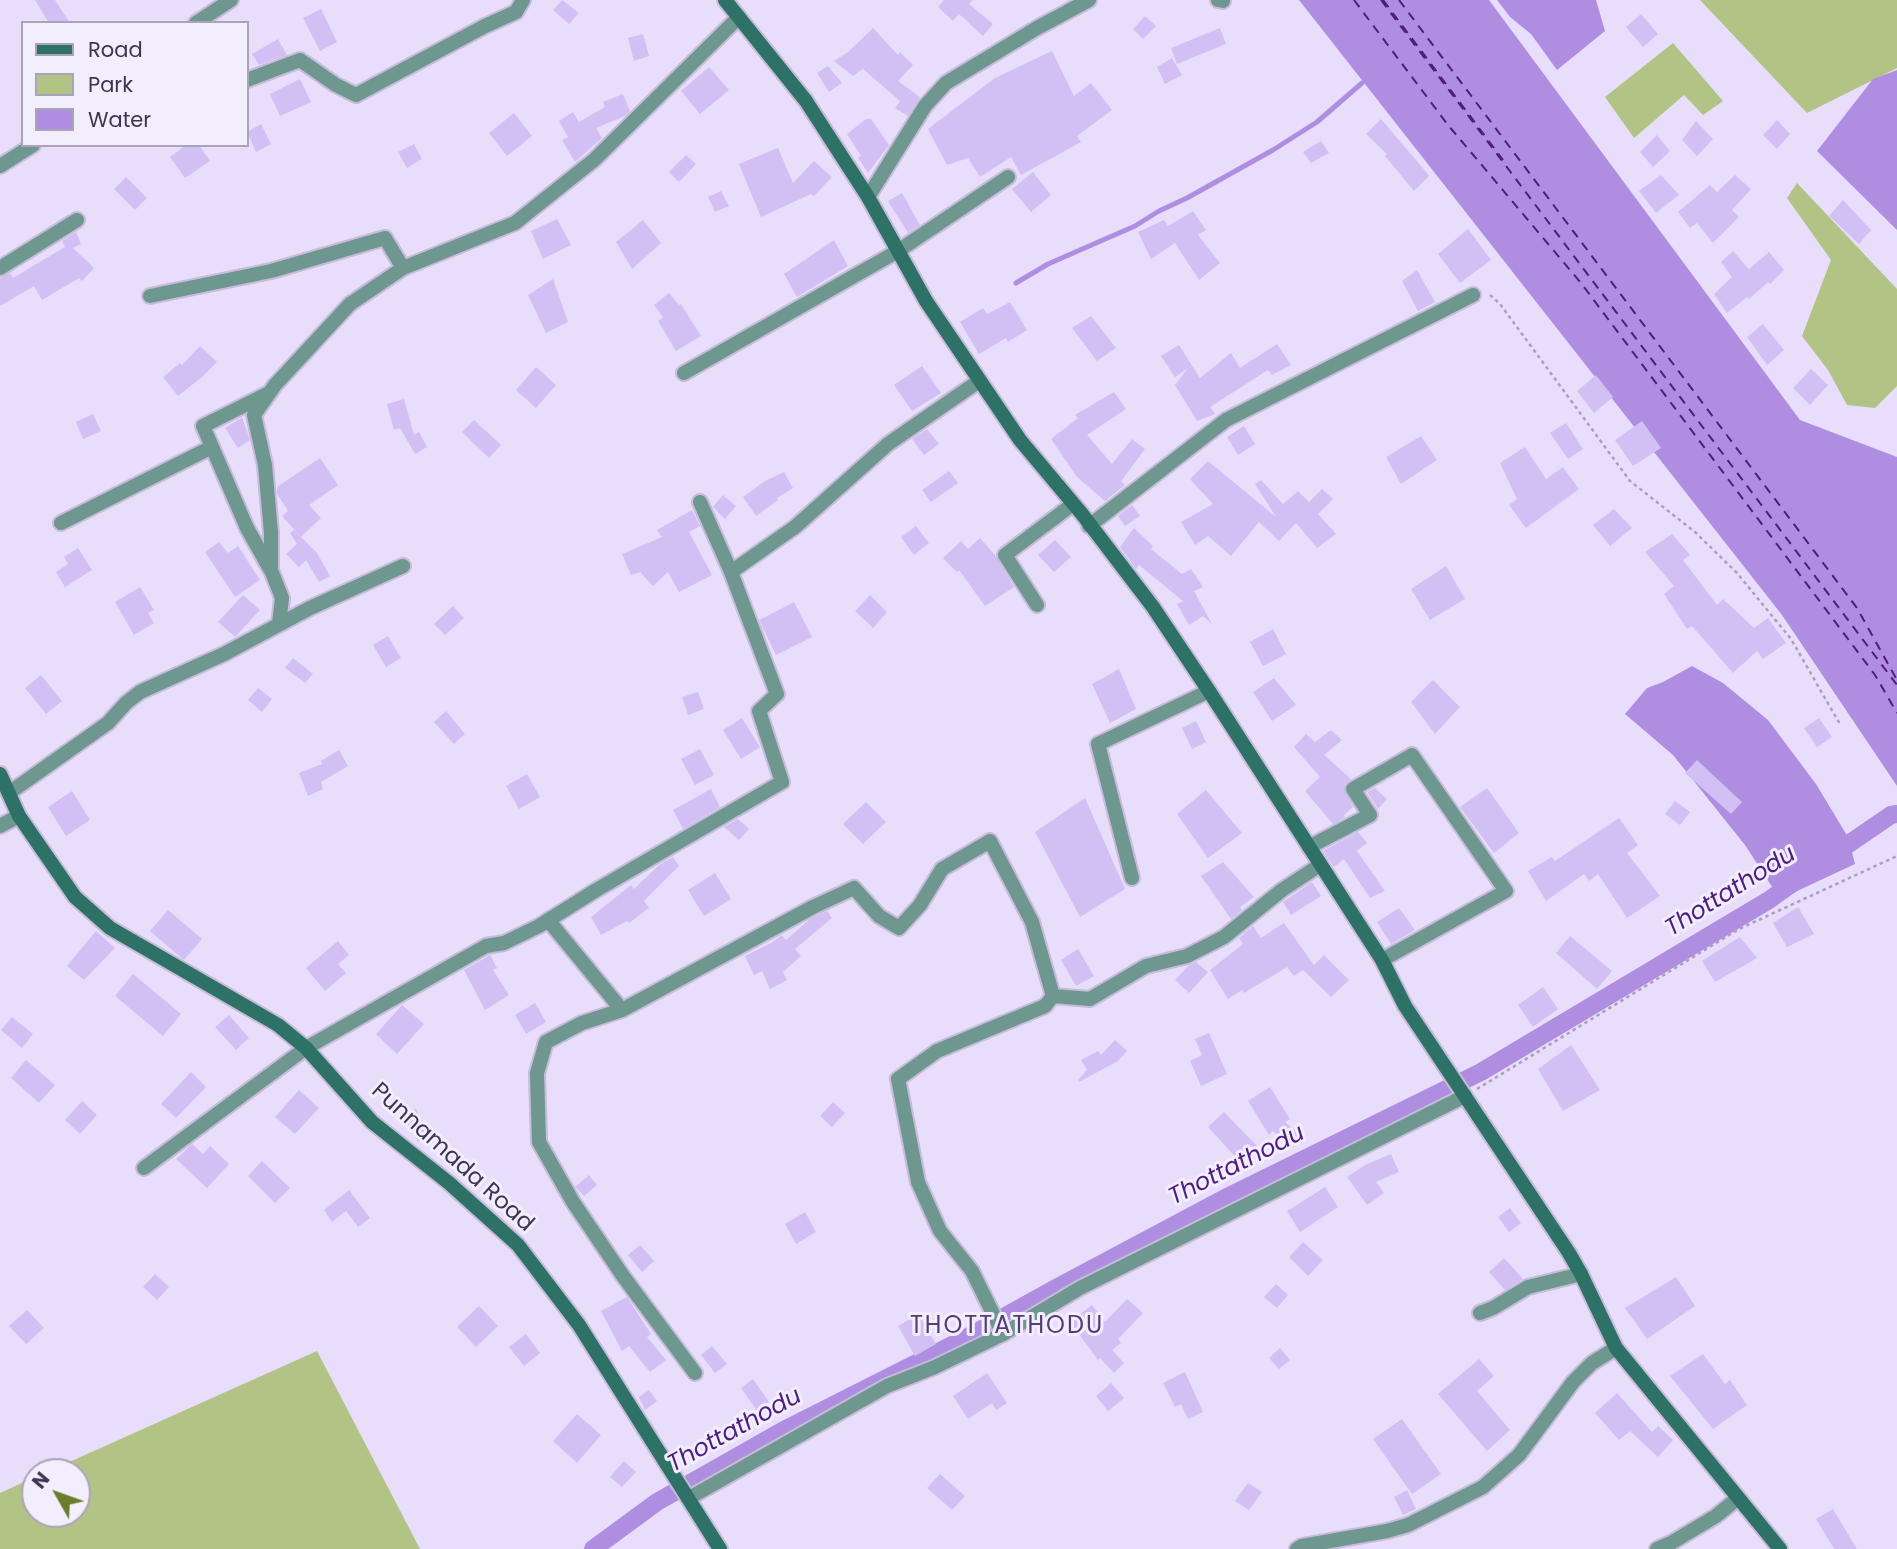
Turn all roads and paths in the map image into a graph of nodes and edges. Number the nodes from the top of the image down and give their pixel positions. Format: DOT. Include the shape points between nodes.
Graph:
graph roads {
  1 [pos="230,0"];
  2 [pos="523,0"];
  3 [pos="725,0"];
  4 [pos="1089,0"];
  5 [pos="739,18"];
  6 [pos="199,21"];
  7 [pos="248,80"];
  8 [pos="30,147"];
  9 [pos="0,166"];
  10 [pos="1008,177"];
  11 [pos="868,197"];
  12 [pos="77,220"];
  13 [pos="898,251"];
  14 [pos="0,268"];
  15 [pos="403,268"];
  16 [pos="1473,295"];
  17 [pos="150,296"];
  18 [pos="684,373"];
  19 [pos="979,381"];
  20 [pos="270,393"];
  21 [pos="212,447"];
  22 [pos="700,502"];
  23 [pos="1073,504"];
  24 [pos="61,523"];
  25 [pos="1089,526"];
  26 [pos="403,566"];
  27 [pos="271,570"];
  28 [pos="731,572"];
  29 [pos="1037,606"];
  30 [pos="279,624"];
  31 [pos="1209,691"];
  32 [pos="1841,726"];
  33 [pos="0,774"];
  34 [pos="9,793"];
  35 [pos="19,816"];
  36 [pos="0,826"];
  37 [pos="1309,847"];
  38 [pos="1897,856"];
  39 [pos="1321,865"];
  40 [pos="1132,878"];
  41 [pos="548,920"];
  42 [pos="1382,960"];
  43 [pos="1053,996"];
  44 [pos="622,1010"];
  45 [pos="306,1048"];
  46 [pos="1464,1094"];
  47 [pos="144,1168"];
  48 [pos="1581,1274"];
  49 [pos="1480,1313"];
  50 [pos="999,1326"];
  51 [pos="1616,1348"];
  52 [pos="695,1373"];
  53 [pos="684,1491"];
  54 [pos="1738,1499"];
  55 [pos="720,1549"];
  56 [pos="1297,1549"];
  57 [pos="1657,1549"];
  58 [pos="1780,1549"];
  1 -- 6 [label="street"];
  2 -- 7 [label="street" via="516,12 356,95 300,60"];
  3 -- 5 [label="main road"];
  4 -- 11 [label="street" via="946,83 925,106"];
  5 -- 11 [label="main road" via="806,101"];
  5 -- 15 [label="street" via="594,160 515,223"];
  8 -- 9 [label="street"];
  10 -- 13 [label="street"];
  11 -- 13 [label="main road"];
  12 -- 14 [label="street"];
  13 -- 18 [label="street"];
  13 -- 19 [label="main road"];
  15 -- 17 [label="street" via="384,237 271,271"];
  15 -- 20 [label="street" via="350,304"];
  16 -- 25 [label="street" via="1226,420"];
  16 -- 32 [label="path" via="1496,300 1630,481 1695,532 1737,573 1791,639"];
  19 -- 23 [label="main road"];
  19 -- 28 [label="street" via="888,444 794,527"];
  20 -- 21 [label="street" via="203,426"];
  20 -- 27 [label="street" via="254,415 265,465"];
  21 -- 24 [label="street"];
  21 -- 27 [label="street"];
  22 -- 28 [label="street"];
  23 -- 25 [label="main road"];
  23 -- 29 [label="street" via="1005,555"];
  25 -- 31 [label="main road" via="1153,607"];
  26 -- 30 [label="street"];
  27 -- 30 [label="street" via="282,598"];
  28 -- 41 [label="street" via="777,694 759,711 782,782"];
  30 -- 34 [label="street" via="140,691 108,723"];
  31 -- 37 [label="main road"];
  31 -- 40 [label="street" via="1098,744"];
  33 -- 34 [label="main road, Punnamada Road"];
  34 -- 35 [label="main road, Punnamada Road"];
  35 -- 36 [label="street"];
  35 -- 45 [label="main road, Punnamada Road" via="75,897 110,929 250,1007"];
  37 -- 39 [label="main road"];
  37 -- 42 [label="street" via="1370,815 1353,789 1412,755 1506,891"];
  38 -- 46 [label="path" via="1739,929"];
  39 -- 42 [label="main road"];
  39 -- 43 [label="street" via="1224,937 1187,956 1146,967 1090,999"];
  41 -- 44 [label="street"];
  41 -- 45 [label="street" via="504,943 486,946"];
  42 -- 46 [label="main road" via="1405,1006"];
  43 -- 44 [label="street" via="1032,922 990,841 942,869 899,928 878,916 854,888"];
  43 -- 50 [label="street" via="1045,1006 937,1051 898,1079 918,1182 940,1231 972,1271"];
  44 -- 52 [label="street" via="582,1023 546,1042 537,1073 539,1142 573,1202"];
  45 -- 47 [label="street"];
  45 -- 53 [label="main road, Punnamada Road" via="372,1122 518,1245 579,1325"];
  46 -- 48 [label="main road"];
  46 -- 50 [label="street"];
  48 -- 49 [label="street" via="1528,1287"];
  48 -- 51 [label="main road"];
  50 -- 53 [label="street" via="935,1367 887,1386"];
  51 -- 54 [label="main road"];
  51 -- 56 [label="street" via="1573,1382 1519,1455 1483,1487 1408,1525"];
  53 -- 55 [label="main road, Punnamada Road"];
  54 -- 57 [label="street"];
  54 -- 58 [label="main road"];
}
